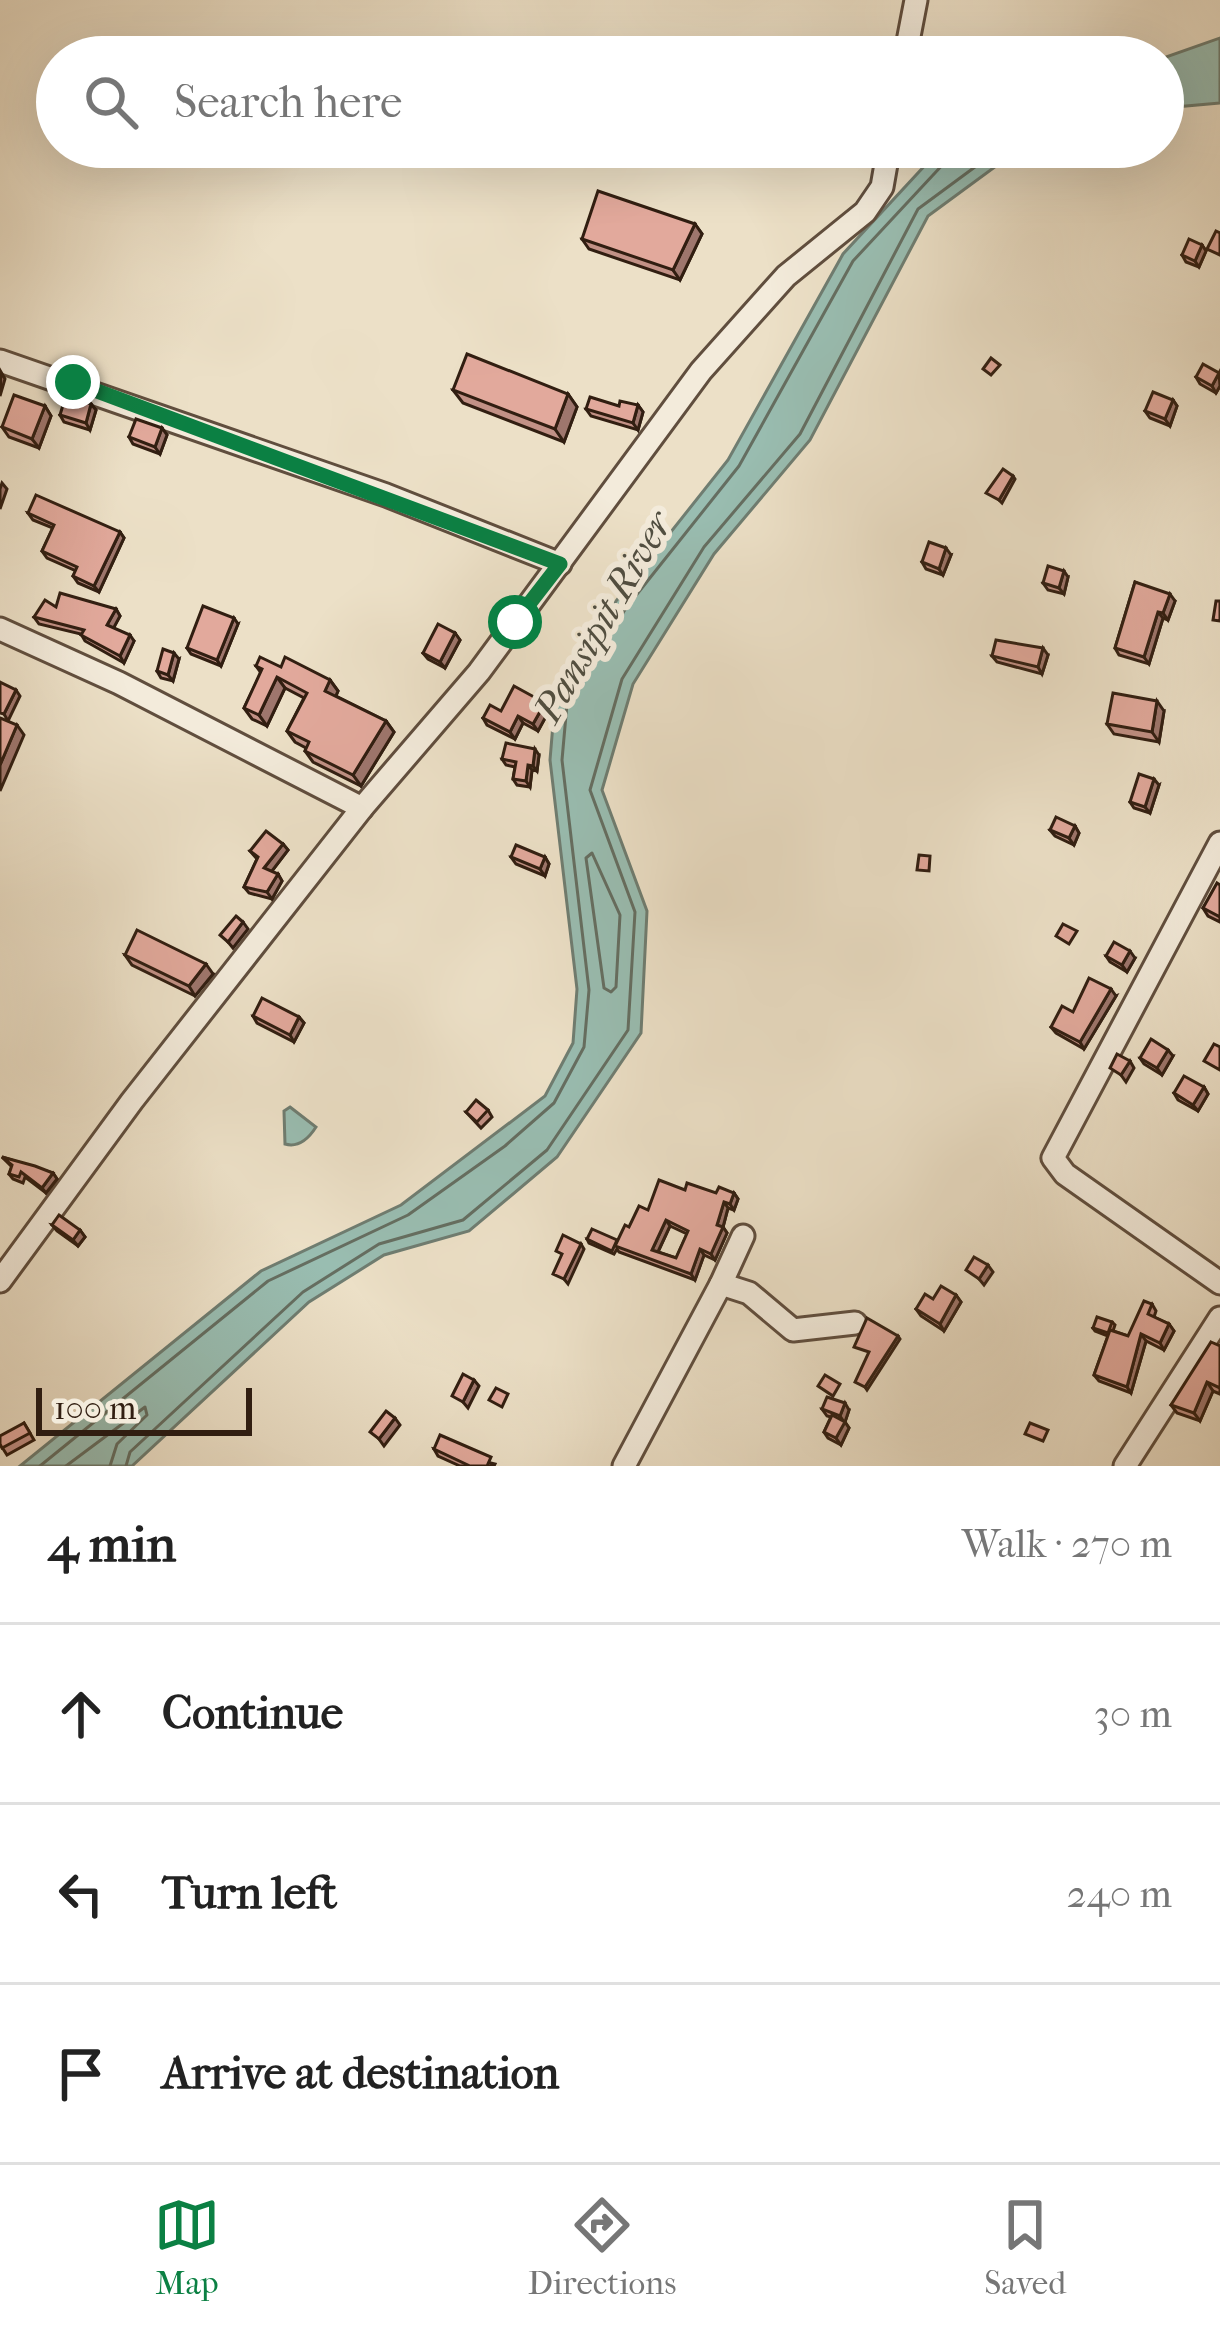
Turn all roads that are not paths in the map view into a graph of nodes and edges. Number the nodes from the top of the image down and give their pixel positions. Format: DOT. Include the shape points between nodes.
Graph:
graph roads {
  1 [pos="916,0"];
  2 [pos="908,36"];
  3 [pos="885,168"];
  4 [pos="0,361"];
  5 [pos="560,564"];
  6 [pos="0,629"];
  7 [pos="362,808"];
  8 [pos="1220,843"];
  9 [pos="743,1235"];
  10 [pos="0,1281"];
  11 [pos="1220,1283"];
  12 [pos="721,1284"];
  13 [pos="1220,1318"];
  14 [pos="855,1323"];
  15 [pos="624,1466"];
  16 [pos="1127,1466"];
  1 -- 2 [label="street"];
  3 -- 5 [label="street" via="865,212 747,315"];
  4 -- 5 [label="street"];
  5 -- 7 [label="street"];
  6 -- 7 [label="street"];
  7 -- 10 [label="street"];
  8 -- 11 [label="street" via="1053,1158"];
  9 -- 12 [label="street"];
  12 -- 14 [label="street" via="748,1293 793,1330"];
  12 -- 15 [label="street"];
  13 -- 16 [label="street"];
}
